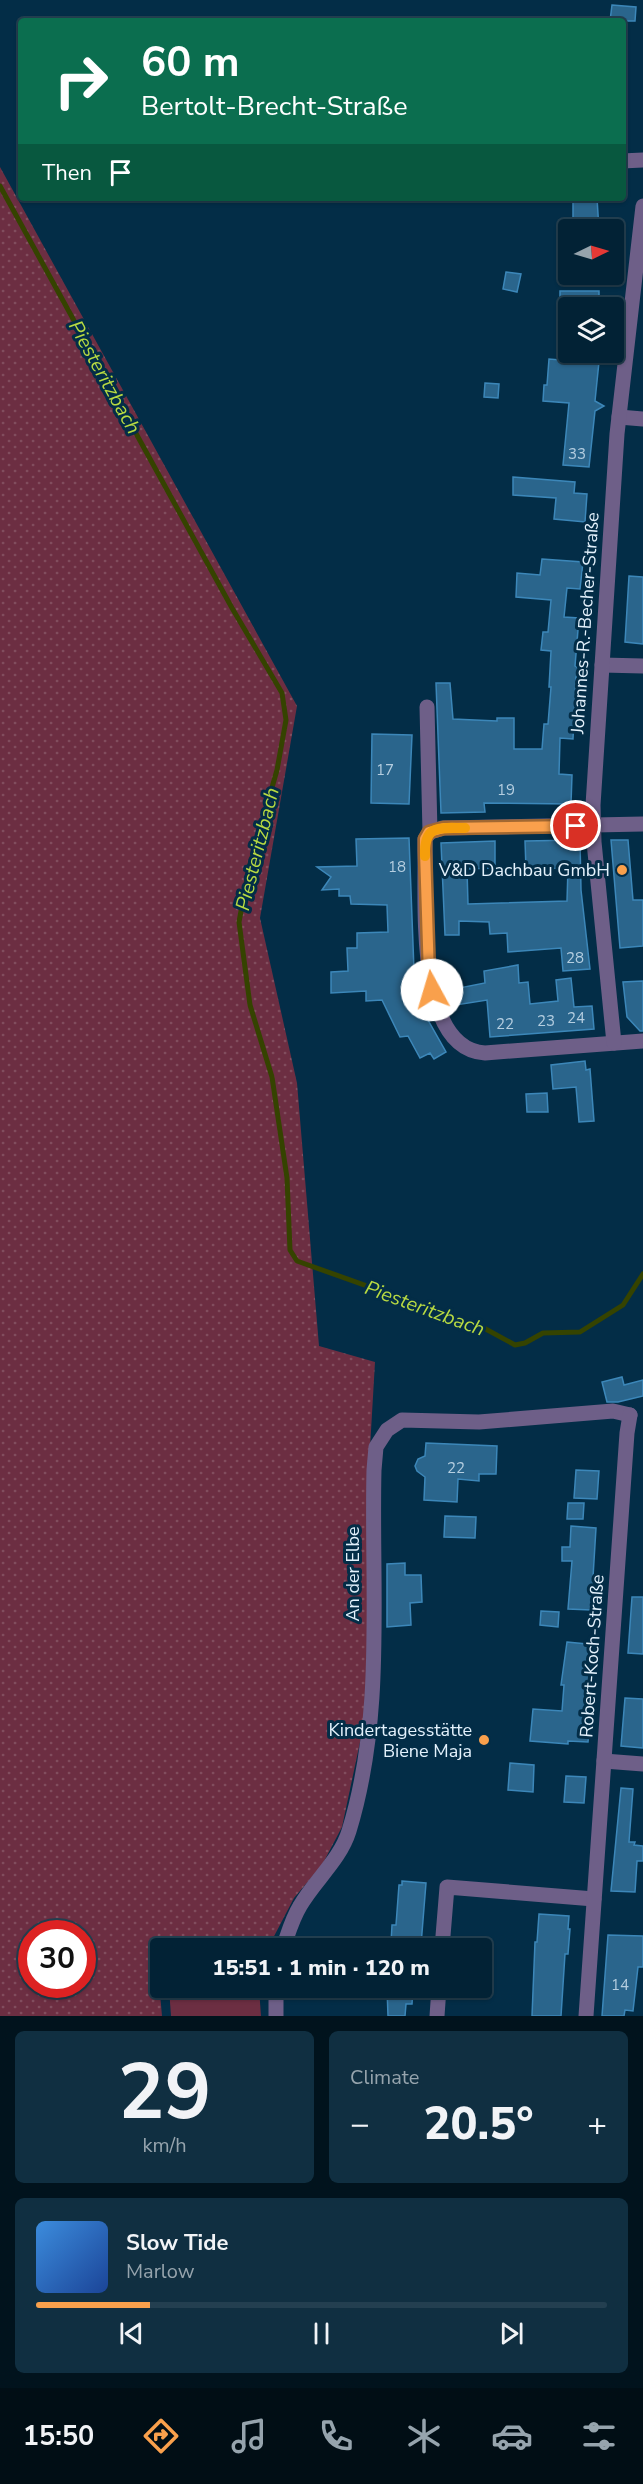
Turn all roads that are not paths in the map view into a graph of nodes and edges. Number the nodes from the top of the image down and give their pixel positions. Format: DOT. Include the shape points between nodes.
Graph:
graph roads {
  1 [pos="643,160"];
  2 [pos="626,161"];
  3 [pos="643,206"];
  4 [pos="619,417"];
  5 [pos="643,419"];
  6 [pos="602,665"];
  7 [pos="643,666"];
  8 [pos="427,707"];
  9 [pos="643,824"];
  10 [pos="593,825"];
  11 [pos="429,832"];
  12 [pos="643,1041"];
  13 [pos="614,1043"];
  14 [pos="637,1412"];
  15 [pos="604,1761"];
  16 [pos="643,1764"];
  17 [pos="594,1899"];
  18 [pos="287,1938"];
  19 [pos="443,1938"];
  20 [pos="276,1998"];
  21 [pos="438,1998"];
  22 [pos="276,2016"];
  23 [pos="436,2016"];
  24 [pos="586,2016"];
  1 -- 2 [label="street"];
  3 -- 4 [label="street, Johannes-R.-Becher-Straße"];
  4 -- 5 [label="street"];
  4 -- 6 [label="street, Johannes-R.-Becher-Straße"];
  6 -- 7 [label="street"];
  6 -- 10 [label="street, Johannes-R.-Becher-Straße"];
  8 -- 11 [label="street"];
  9 -- 10 [label="street"];
  10 -- 11 [label="street" via="444,828"];
  10 -- 13 [label="street, Johannes-R.-Becher-Straße"];
  11 -- 13 [label="street" via="425,839 429,976 454,1040 473,1053"];
  12 -- 13 [label="street"];
  14 -- 15 [label="street, Robert-Koch-Straße" via="627,1433"];
  14 -- 18 [label="street, An der Elbe" via="479,1422 402,1420 387,1430 376,1447 374,1470 373,1702 365,1760 349,1833 340,1852 299,1907"];
  15 -- 16 [label="street"];
  15 -- 17 [label="street, Robert-Koch-Straße"];
  17 -- 19 [label="street" via="447,1887"];
  17 -- 24 [label="street, Robert-Koch-Straße"];
  20 -- 22 [label="street"];
  21 -- 23 [label="street"];
}
